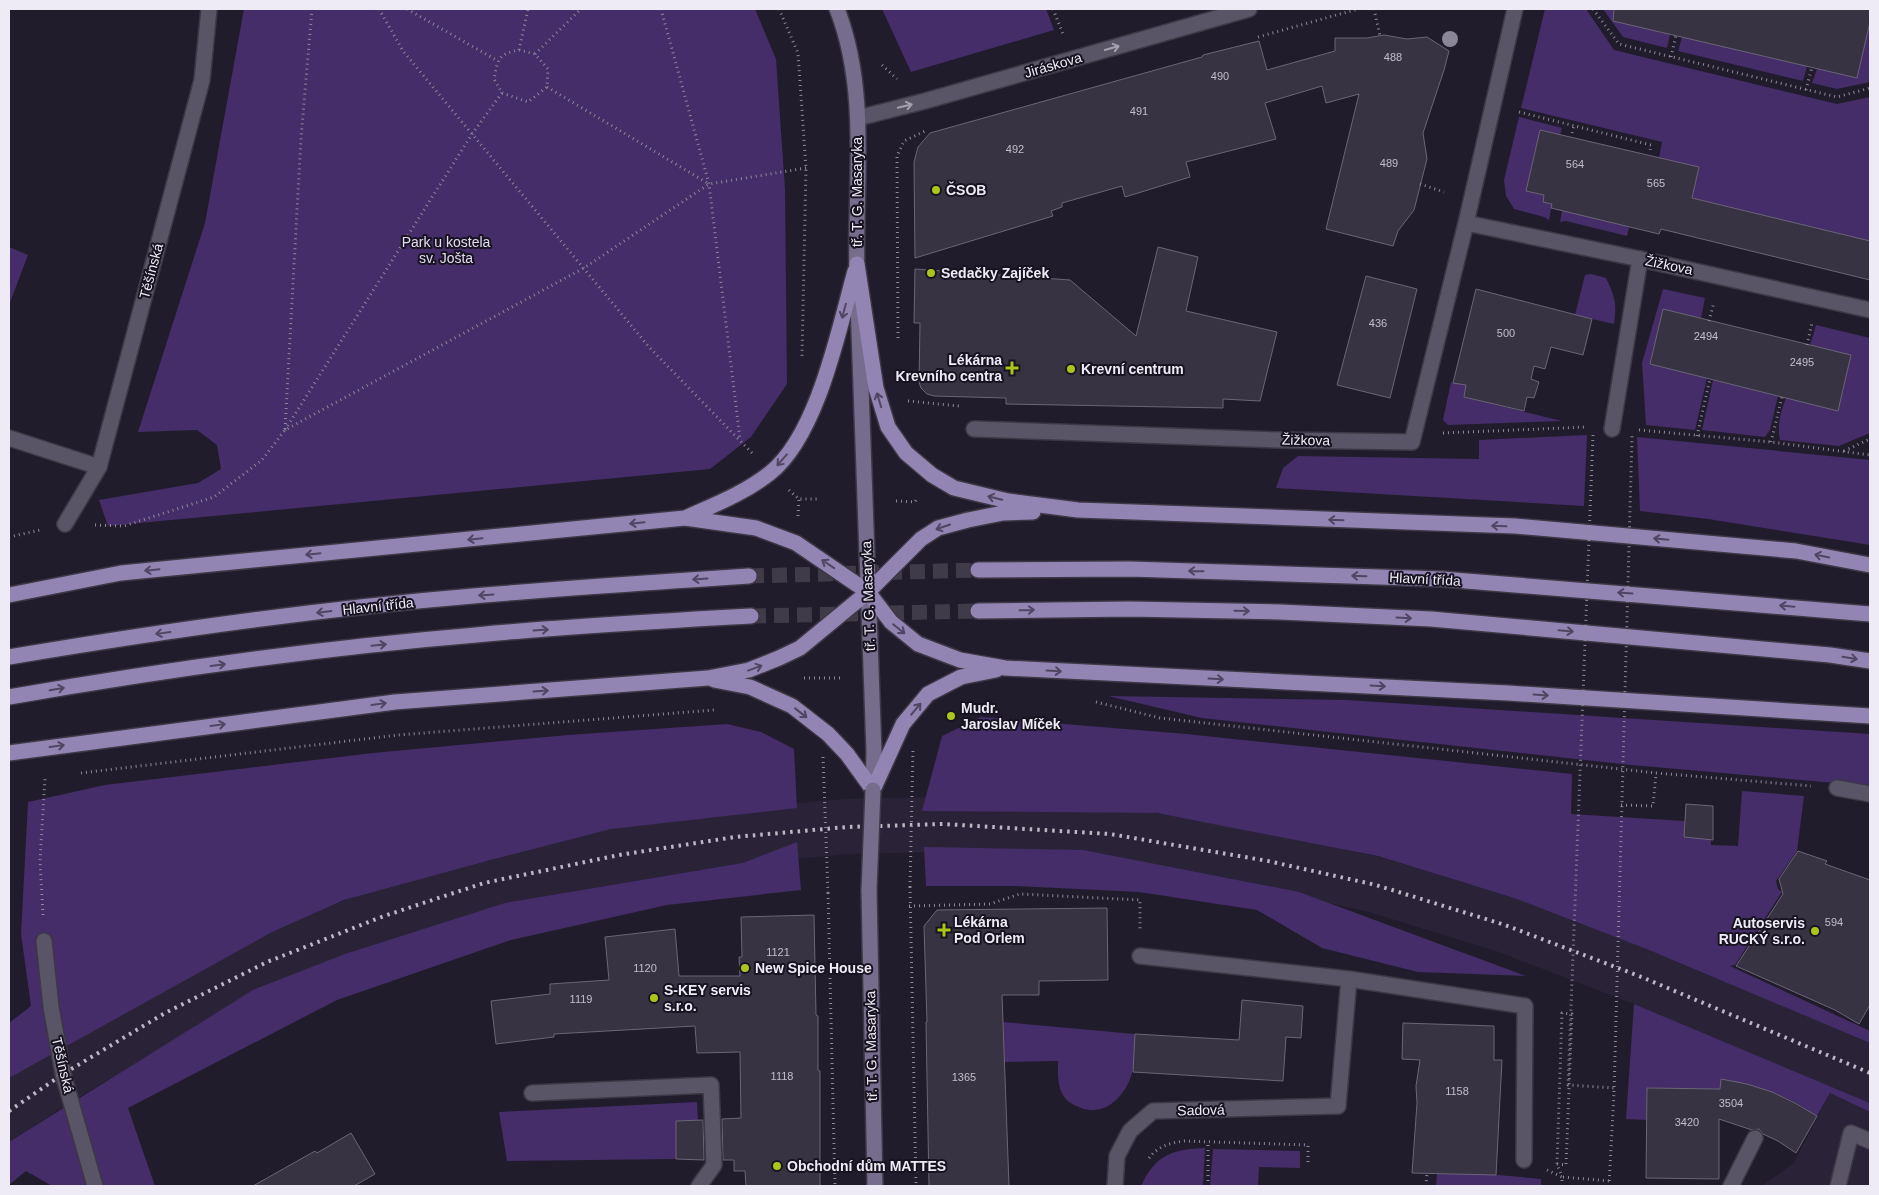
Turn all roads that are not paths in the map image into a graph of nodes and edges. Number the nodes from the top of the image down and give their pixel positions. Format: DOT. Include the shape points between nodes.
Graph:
graph roads {
  1 [pos="209,9"];
  2 [pos="837,9"];
  3 [pos="1248,9"];
  4 [pos="1515,9"];
  5 [pos="858,118"];
  6 [pos="1466,223"];
  7 [pos="1640,259"];
  8 [pos="856,264"];
  9 [pos="1870,310"];
  10 [pos="1612,428"];
  11 [pos="974,429"];
  12 [pos="9,438"];
  13 [pos="99,467"];
  14 [pos="1078,510"];
  15 [pos="685,518"];
  16 [pos="64,524"];
  17 [pos="1870,564"];
  18 [pos="978,570"];
  19 [pos="749,576"];
  20 [pos="868,592"];
  21 [pos="9,595"];
  22 [pos="978,611"];
  23 [pos="1870,614"];
  24 [pos="751,616"];
  25 [pos="9,658"];
  26 [pos="1870,662"];
  27 [pos="1005,668"];
  28 [pos="708,678"];
  29 [pos="9,697"];
  30 [pos="1870,716"];
  31 [pos="9,753"];
  32 [pos="1837,788"];
  33 [pos="873,790"];
  34 [pos="1870,794"];
  35 [pos="44,940"];
  36 [pos="1140,956"];
  37 [pos="1349,979"];
  38 [pos="532,1093"];
  39 [pos="1755,1138"];
  40 [pos="1870,1141"];
  41 [pos="1524,1160"];
  42 [pos="95,1186"];
  43 [pos="699,1186"];
  44 [pos="875,1186"];
  45 [pos="1115,1186"];
  46 [pos="1731,1186"];
  47 [pos="1838,1186"];
  1 -- 13 [label="street, Těšínská" via="202,80"];
  2 -- 5 [label="street, tř. T. G. Masaryka" via="852,57"];
  5 -- 3 [label="street, Jiráskova, one-way"];
  4 -- 6 [label="street, Žižkova"];
  5 -- 8 [label="street, tř. T. G. Masaryka"];
  6 -- 7 [label="street, Žižkova"];
  6 -- 11 [label="street, Žižkova" via="1412,442"];
  7 -- 9 [label="street, Žižkova"];
  7 -- 10 [label="street"];
  14 -- 8 [label="main road, one-way" via="1008,502 954,488 932,475 906,452 888,427 876,388"];
  8 -- 15 [label="main road, one-way" via="816,403 798,438 770,473 733,496"];
  8 -- 20 [label="street, tř. T. G. Masaryka"];
  12 -- 13 [label="street"];
  13 -- 16 [label="street, Těšínská"];
  17 -- 14 [label="main road, one-way" via="1796,551 1515,526"];
  14 -- 20 [label="main road, one-way" via="1003,513 938,528 921,539"];
  20 -- 15 [label="main road, one-way" via="796,542 756,528"];
  15 -- 21 [label="main road, one-way" via="121,573"];
  23 -- 18 [label="main road, Hlavní třída, one-way" via="1442,579 1130,569"];
  19 -- 25 [label="main road, Hlavní třída, one-way" via="472,596 334,611"];
  20 -- 27 [label="main road, one-way" via="891,622 918,644 960,660"];
  28 -- 20 [label="main road, one-way" via="749,670 800,648"];
  20 -- 33 [label="street, tř. T. G. Masaryka"];
  22 -- 26 [label="main road, one-way" via="1138,609 1432,620 1830,655"];
  29 -- 24 [label="main road, one-way" via="339,649 476,635"];
  27 -- 30 [label="main road, one-way" via="1508,693"];
  33 -- 27 [label="main road, one-way" via="903,724 928,694 961,677"];
  31 -- 28 [label="main road, one-way" via="394,702"];
  28 -- 33 [label="main road, one-way" via="750,687 792,706 828,734"];
  32 -- 34 [label="street"];
  33 -- 44 [label="street, tř. T. G. Masaryka, bridge" via="869,890"];
  35 -- 42 [label="street, Těšínská" via="63,1074"];
  36 -- 37 [label="street"];
  37 -- 41 [label="street" via="1525,1006"];
  37 -- 45 [label="street, Sadová" via="1338,1106 1153,1111 1130,1131 1117,1156"];
  38 -- 43 [label="street" via="710,1084 714,1165"];
  39 -- 46 [label="street"];
  40 -- 47 [label="street" via="1851,1133"];
}
